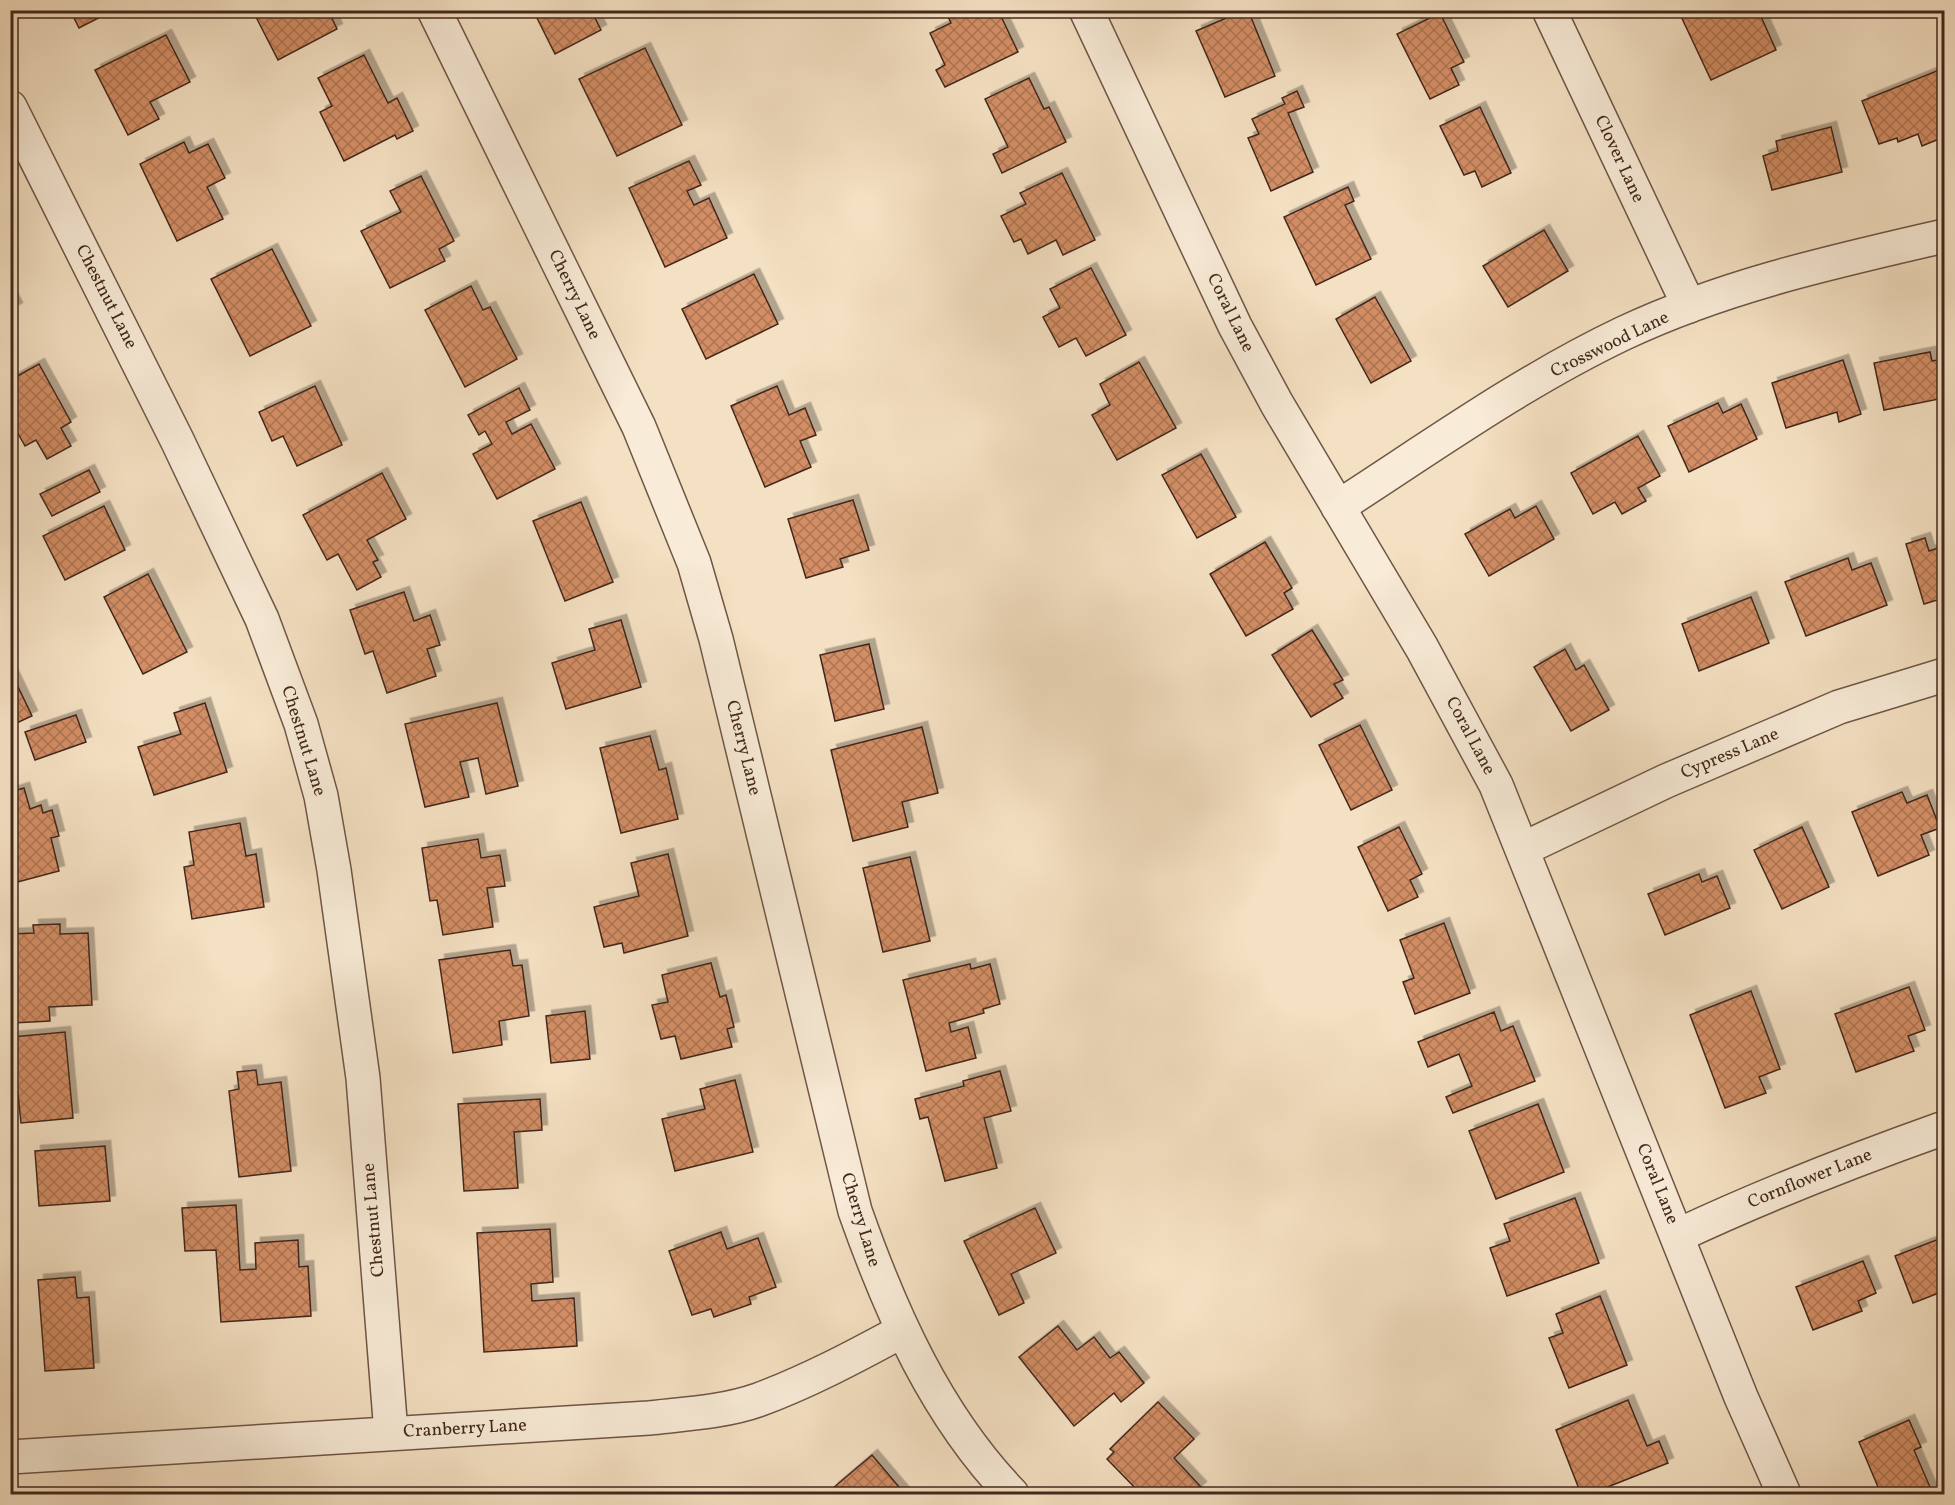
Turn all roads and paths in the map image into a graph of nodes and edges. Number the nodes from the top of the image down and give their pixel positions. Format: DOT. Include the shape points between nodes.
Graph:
graph roads {
  1 [pos="434,10"];
  2 [pos="1086,10"];
  3 [pos="1550,10"];
  4 [pos="10,107"];
  5 [pos="1944,236"];
  6 [pos="1689,306"];
  7 [pos="1338,507"];
  8 [pos="1944,675"];
  9 [pos="1523,849"];
  10 [pos="1944,1128"];
  11 [pos="1677,1236"];
  12 [pos="902,1331"];
  13 [pos="391,1433"];
  14 [pos="10,1457"];
  15 [pos="1012,1494"];
  16 [pos="1784,1494"];
  1 -- 12 [label="street, Cherry Lane" via="639,427 694,563 719,651 855,1211 880,1284"];
  2 -- 7 [label="street, Coral Lane" via="1235,326"];
  3 -- 6 [label="street, Clover Lane"];
  4 -- 13 [label="street, Chestnut Lane" via="262,619 301,724 321,796 334,870 363,1078"];
  5 -- 6 [label="street, Crosswood Lane" via="1796,271"];
  6 -- 7 [label="street, Crosswood Lane" via="1624,333 1503,400"];
  7 -- 9 [label="street, Coral Lane" via="1443,687 1496,785"];
  8 -- 9 [label="street, Cypress Lane" via="1839,707 1666,781"];
  9 -- 11 [label="street, Coral Lane"];
  10 -- 11 [label="street, Cornflower Lane" via="1728,1212"];
  11 -- 16 [label="street, Coral Lane"];
  12 -- 13 [label="street, Cranberry Lane" via="756,1401 649,1418"];
  12 -- 15 [label="street, Cherry Lane" via="953,1419"];
  13 -- 14 [label="street, Cranberry Lane"];
}
